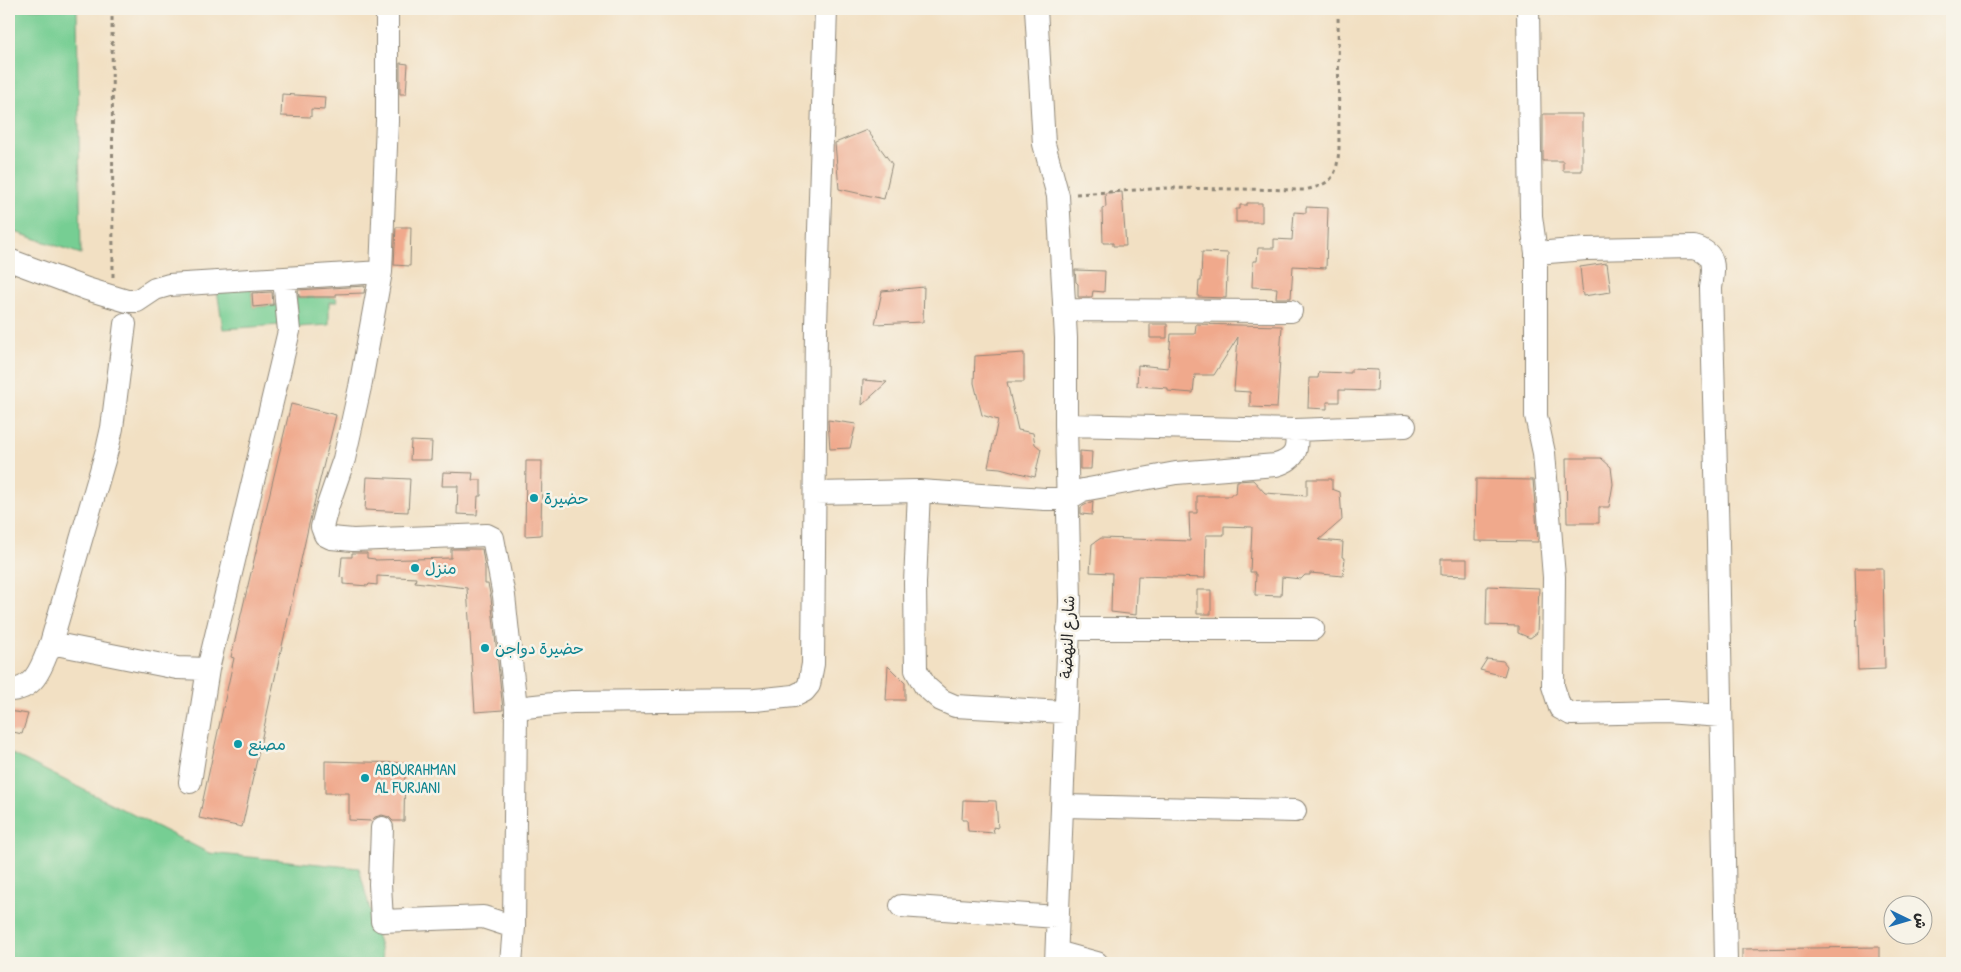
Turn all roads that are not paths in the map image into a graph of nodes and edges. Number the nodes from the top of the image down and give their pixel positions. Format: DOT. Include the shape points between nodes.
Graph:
graph roads {
  1 [pos="387,9"];
  2 [pos="826,9"];
  3 [pos="1036,9"];
  4 [pos="1528,9"];
  5 [pos="1536,253"];
  6 [pos="9,260"];
  7 [pos="381,272"];
  8 [pos="284,279"];
  9 [pos="1065,310"];
  10 [pos="1291,311"];
  11 [pos="125,324"];
  12 [pos="1066,424"];
  13 [pos="1405,426"];
  14 [pos="1295,430"];
  15 [pos="919,491"];
  16 [pos="816,493"];
  17 [pos="1068,499"];
  18 [pos="1068,629"];
  19 [pos="1313,629"];
  20 [pos="51,643"];
  21 [pos="208,669"];
  22 [pos="9,690"];
  23 [pos="516,708"];
  24 [pos="1064,712"];
  25 [pos="1721,716"];
  26 [pos="190,782"];
  27 [pos="1063,806"];
  28 [pos="1295,811"];
  29 [pos="382,828"];
  30 [pos="901,906"];
  31 [pos="1057,917"];
  32 [pos="514,927"];
  33 [pos="1056,958"];
  34 [pos="511,963"];
  35 [pos="1097,963"];
  36 [pos="1726,963"];
  1 -- 7 [label="street" via="387,121"];
  2 -- 16 [label="street" via="816,325"];
  3 -- 9 [label="street, شارع النهضة" via="1044,144 1058,196"];
  4 -- 5 [label="street" via="1531,216"];
  5 -- 25 [label="street" via="1536,416 1544,453 1554,577 1554,686 1560,708 1571,714 1666,712"];
  5 -- 25 [label="street" via="1694,247 1711,257 1714,268 1711,288"];
  6 -- 8 [label="street" via="127,301 137,301 155,289 169,285"];
  7 -- 8 [label="street"];
  7 -- 23 [label="street" via="344,459 322,528 331,538 353,540 486,535 493,538 504,596"];
  8 -- 21 [label="street" via="289,331"];
  9 -- 10 [label="street"];
  9 -- 12 [label="street, شارع النهضة"];
  11 -- 20 [label="street" via="107,450"];
  12 -- 14 [label="street"];
  12 -- 17 [label="street, شارع النهضة"];
  13 -- 14 [label="street"];
  14 -- 17 [label="street" via="1295,452 1288,461 1276,465 1176,473 1084,490"];
  15 -- 16 [label="street"];
  15 -- 17 [label="street"];
  15 -- 24 [label="street" via="916,670 925,686 941,700 955,706"];
  16 -- 23 [label="street" via="813,664 809,685 804,691 794,696 755,700 572,702"];
  17 -- 18 [label="street, شارع النهضة"];
  18 -- 19 [label="street"];
  18 -- 24 [label="street, شارع النهضة"];
  20 -- 21 [label="street" via="177,668"];
  20 -- 22 [label="street" via="32,681 25,687"];
  21 -- 26 [label="street"];
  23 -- 32 [label="street"];
  24 -- 27 [label="street, شارع النهضة"];
  25 -- 36 [label="street"];
  27 -- 28 [label="street"];
  27 -- 31 [label="street, شارع النهضة"];
  29 -- 32 [label="street" via="382,921 483,917"];
  30 -- 31 [label="street"];
  31 -- 33 [label="street, شارع النهضة"];
  32 -- 34 [label="street"];
  33 -- 35 [label="street"];
}
